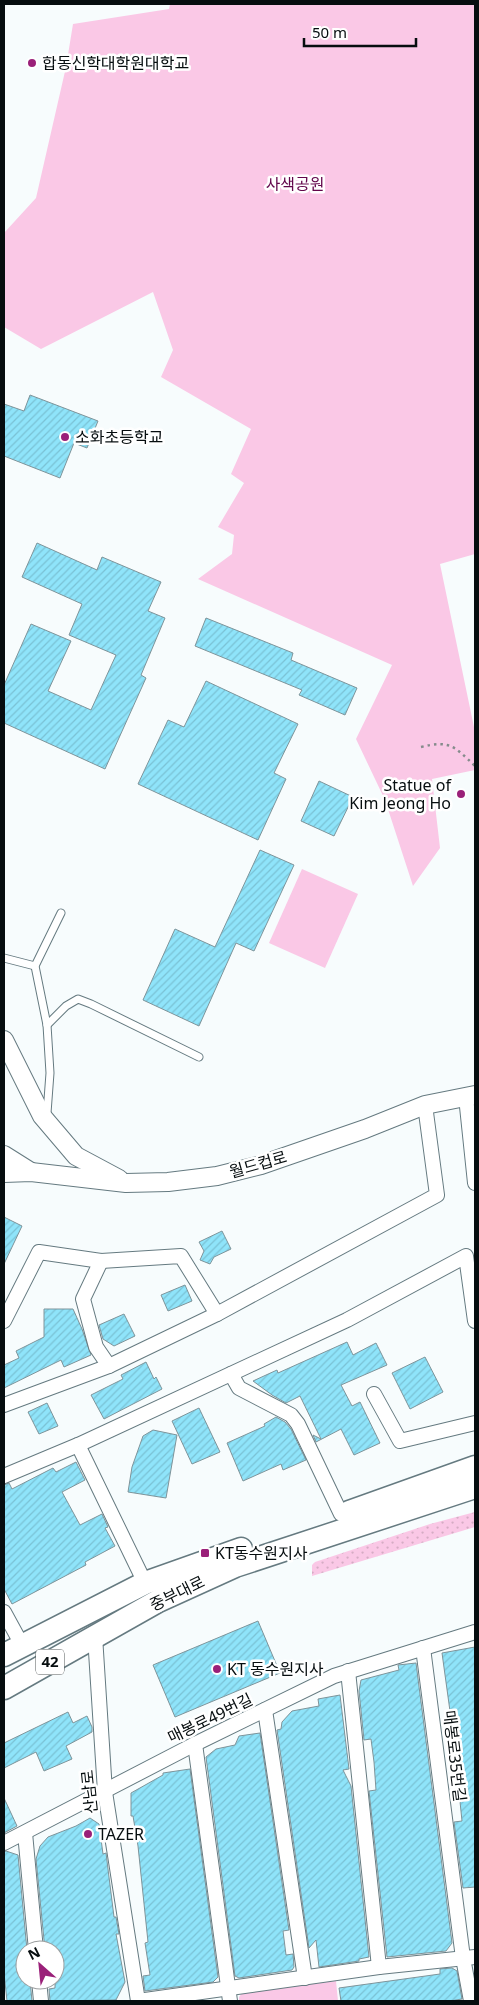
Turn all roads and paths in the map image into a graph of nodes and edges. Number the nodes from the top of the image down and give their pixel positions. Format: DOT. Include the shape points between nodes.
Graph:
graph roads {
  1 [pos="421,748"];
  2 [pos="475,766"];
  3 [pos="62,913"];
  4 [pos="4,958"];
  5 [pos="35,966"];
  6 [pos="47,1025"];
  7 [pos="4,1040"];
  8 [pos="199,1057"];
  9 [pos="471,1096"];
  10 [pos="426,1105"];
  11 [pos="48,1123"];
  12 [pos="4,1155"];
  13 [pos="32,1172"];
  14 [pos="4,1173"];
  15 [pos="126,1183"];
  16 [pos="475,1183"];
  17 [pos="475,1245"];
  18 [pos="466,1256"];
  19 [pos="100,1261"];
  20 [pos="217,1314"];
  21 [pos="4,1321"];
  22 [pos="475,1321"];
  23 [pos="109,1366"];
  24 [pos="231,1374"];
  25 [pos="374,1394"];
  26 [pos="4,1404"];
  27 [pos="475,1423"];
  28 [pos="78,1445"];
  29 [pos="475,1467"];
  30 [pos="4,1476"];
  31 [pos="475,1487"];
  32 [pos="341,1514"];
  33 [pos="145,1583"];
  34 [pos="4,1612"];
  35 [pos="475,1632"];
  36 [pos="95,1636"];
  37 [pos="424,1648"];
  38 [pos="13,1650"];
  39 [pos="348,1671"];
  40 [pos="4,1688"];
  41 [pos="265,1710"];
  42 [pos="195,1744"];
  43 [pos="105,1792"];
  44 [pos="25,1833"];
  45 [pos="4,1844"];
  46 [pos="35,1940"];
  47 [pos="469,1957"];
  48 [pos="379,1967"];
  49 [pos="305,1978"];
  50 [pos="228,1994"];
  51 [pos="138,2001"];
  52 [pos="471,2001"];
  1 -- 2 [label="path" via="438,743 456,748"];
  3 -- 5 [label="lane"];
  4 -- 5 [label="lane"];
  5 -- 6 [label="lane"];
  6 -- 8 [label="lane" via="66,1006 78,1000"];
  6 -- 11 [label="lane" via="50,1073 46,1107"];
  7 -- 11 [label="street"];
  9 -- 10 [label="street, 월드컵로"];
  9 -- 16 [label="street"];
  10 -- 15 [label="street, 월드컵로" via="261,1165 217,1176"];
  10 -- 20 [label="street" via="437,1195"];
  11 -- 15 [label="street" via="76,1156"];
  12 -- 13 [label="street, 월드컵로"];
  13 -- 14 [label="street, 월드컵로"];
  13 -- 15 [label="street, 월드컵로"];
  17 -- 18 [label="street"];
  18 -- 22 [label="street"];
  18 -- 24 [label="street" via="347,1320"];
  19 -- 20 [label="street" via="181,1256"];
  19 -- 21 [label="street" via="39,1252"];
  19 -- 23 [label="street" via="83,1299 96,1347"];
  20 -- 23 [label="street"];
  23 -- 26 [label="street"];
  24 -- 28 [label="street"];
  24 -- 32 [label="street" via="239,1388 291,1415"];
  25 -- 27 [label="street" via="400,1441"];
  28 -- 30 [label="street"];
  28 -- 33 [label="street"];
  29 -- 32 [label="main road, 중부대로 / 42"];
  31 -- 36 [label="main road, 중부대로 / 42" via="235,1566 158,1601"];
  32 -- 33 [label="main road, 중부대로 / 42"];
  33 -- 38 [label="main road, 중부대로 / 42"];
  34 -- 38 [label="street"];
  35 -- 37 [label="street, 매봉로49번길"];
  36 -- 40 [label="main road, 중부대로 / 42"];
  36 -- 43 [label="street, 산남로"];
  37 -- 39 [label="street, 매봉로49번길"];
  37 -- 47 [label="street, 매봉로35번길"];
  39 -- 41 [label="street, 매봉로49번길"];
  39 -- 48 [label="street"];
  41 -- 42 [label="street, 매봉로49번길"];
  41 -- 49 [label="street"];
  42 -- 43 [label="street, 매봉로49번길"];
  42 -- 50 [label="street"];
  43 -- 44 [label="street, 매봉로49번길"];
  43 -- 51 [label="street, 산남로"];
  44 -- 45 [label="street, 매봉로49번길"];
  44 -- 46 [label="street"];
  47 -- 48 [label="street"];
  47 -- 52 [label="street, 매봉로35번길"];
  48 -- 49 [label="street"];
  49 -- 50 [label="street"];
  50 -- 51 [label="street"];
}
